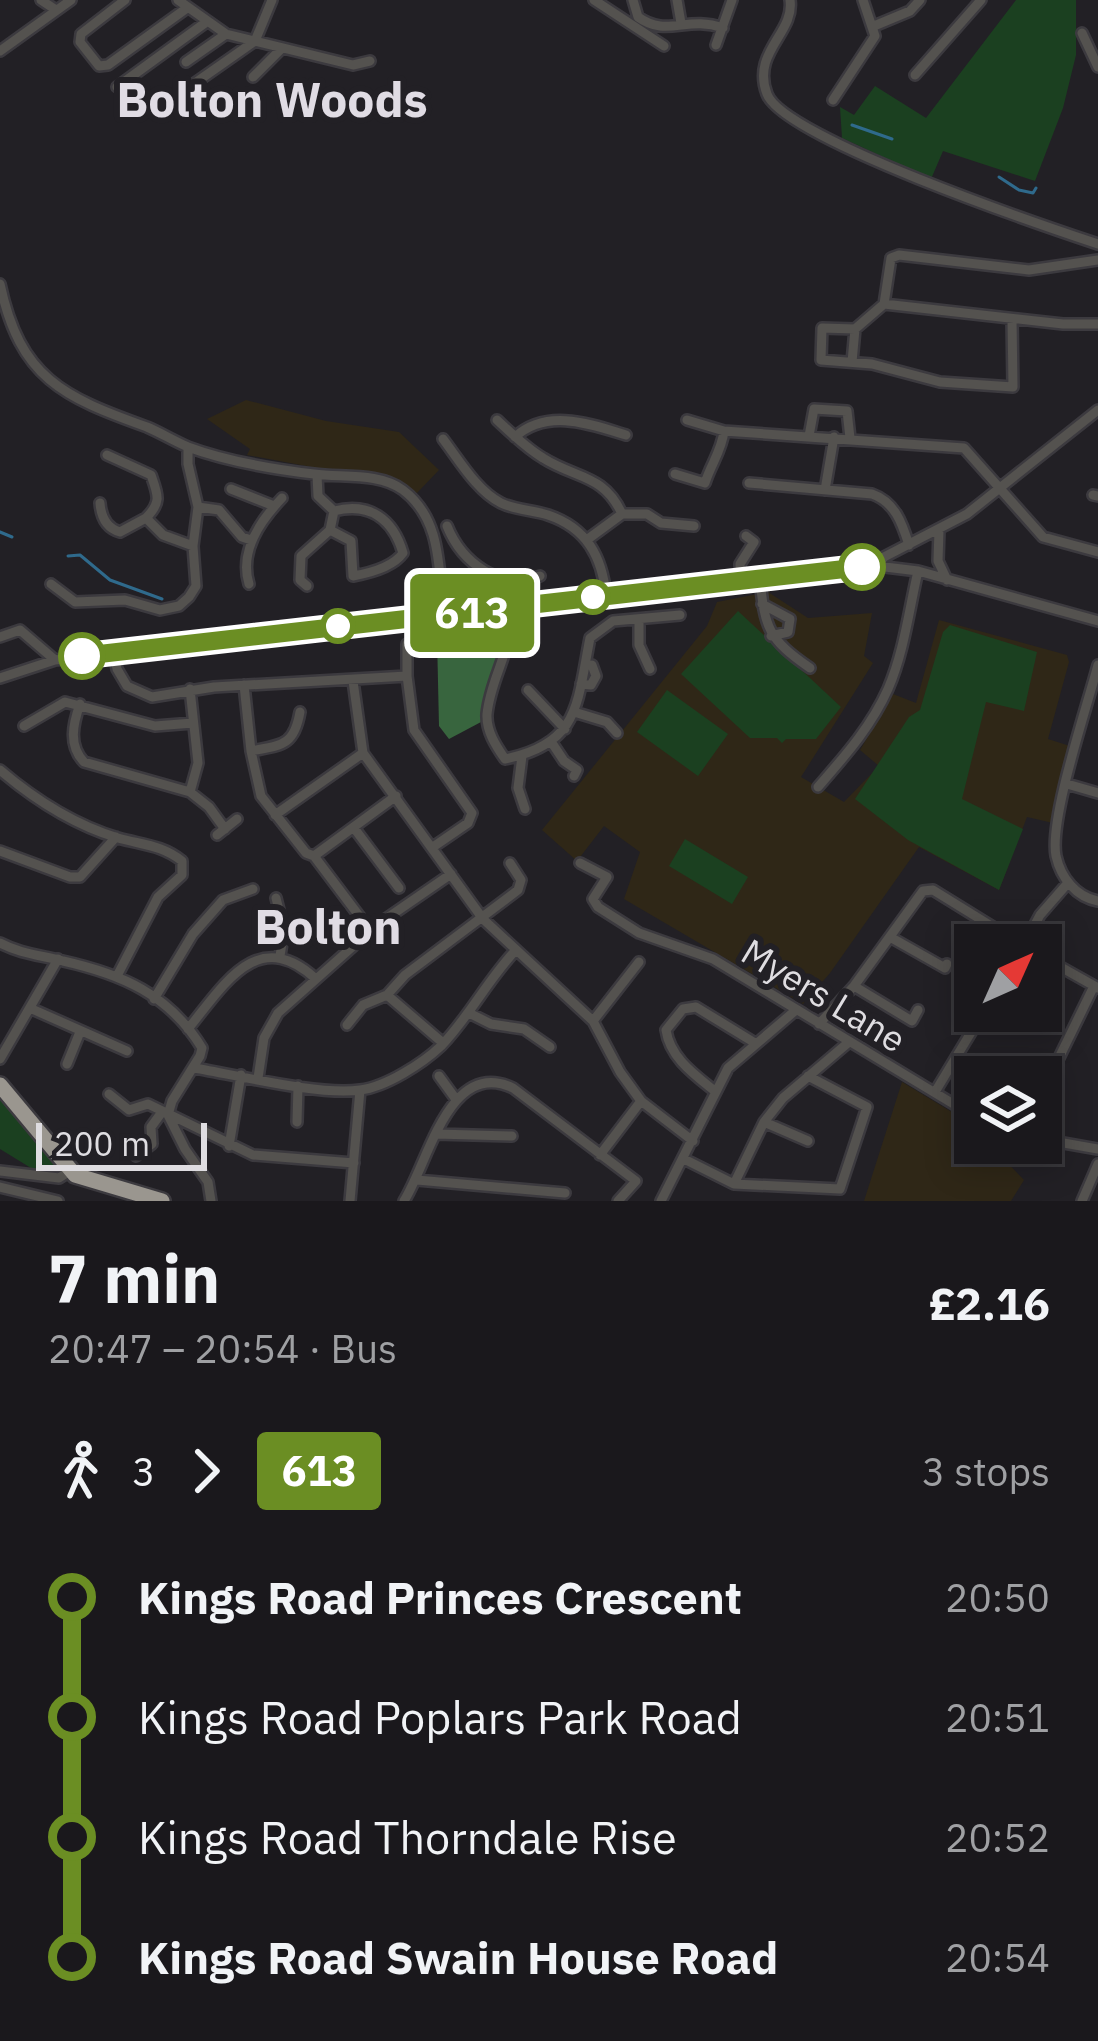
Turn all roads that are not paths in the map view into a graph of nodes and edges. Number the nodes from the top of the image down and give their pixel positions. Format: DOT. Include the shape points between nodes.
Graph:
graph roads {
  1 [pos="40,0"];
  2 [pos="70,0"];
  3 [pos="125,0"];
  4 [pos="272,0"];
  5 [pos="594,0"];
  6 [pos="633,0"];
  7 [pos="677,0"];
  8 [pos="732,0"];
  9 [pos="790,0"];
  10 [pos="863,0"];
  11 [pos="920,0"];
  12 [pos="981,0"];
  13 [pos="183,4"];
  14 [pos="56,10"];
  15 [pos="205,22"];
  16 [pos="681,23"];
  17 [pos="874,26"];
  18 [pos="723,28"];
  19 [pos="1082,33"];
  20 [pos="226,34"];
  21 [pos="255,41"];
  22 [pos="716,45"];
  23 [pos="664,46"];
  24 [pos="282,48"];
  25 [pos="0,51"];
  26 [pos="370,61"];
  27 [pos="187,62"];
  28 [pos="1098,67"];
  29 [pos="915,75"];
  30 [pos="254,76"];
  31 [pos="195,83"];
  32 [pos="117,87"];
  33 [pos="833,100"];
  34 [pos="1098,244"];
  35 [pos="1098,260"];
  36 [pos="0,284"];
  37 [pos="884,304"];
  38 [pos="1012,319"];
  39 [pos="1098,324"];
  40 [pos="855,329"];
  41 [pos="852,362"];
  42 [pos="1098,410"];
  43 [pos="497,419"];
  44 [pos="687,420"];
  45 [pos="724,431"];
  46 [pos="626,435"];
  47 [pos="809,436"];
  48 [pos="835,436"];
  49 [pos="515,437"];
  50 [pos="850,438"];
  51 [pos="442,439"];
  52 [pos="925,442"];
  53 [pos="188,447"];
  54 [pos="106,455"];
  55 [pos="920,458"];
  56 [pos="675,474"];
  57 [pos="317,475"];
  58 [pos="749,483"];
  59 [pos="231,489"];
  60 [pos="1003,489"];
  61 [pos="825,490"];
  62 [pos="100,503"];
  63 [pos="198,507"];
  64 [pos="334,511"];
  65 [pos="622,514"];
  66 [pos="146,518"];
  67 [pos="447,526"];
  68 [pos="694,526"];
  69 [pos="330,530"];
  70 [pos="939,530"];
  71 [pos="746,536"];
  72 [pos="588,539"];
  73 [pos="251,541"];
  74 [pos="908,545"];
  75 [pos="193,546"];
  76 [pos="1098,552"];
  77 [pos="465,555"];
  78 [pos="877,566"];
  79 [pos="440,567"];
  80 [pos="918,572"];
  81 [pos="541,576"];
  82 [pos="760,580"];
  83 [pos="947,580"];
  84 [pos="741,582"];
  85 [pos="301,583"];
  86 [pos="51,584"];
  87 [pos="249,584"];
  88 [pos="606,595"];
  89 [pos="762,604"];
  90 [pos="511,605"];
  91 [pos="444,611"];
  92 [pos="680,615"];
  93 [pos="638,621"];
  94 [pos="1098,621"];
  95 [pos="771,636"];
  96 [pos="0,637"];
  97 [pos="407,644"];
  98 [pos="115,652"];
  99 [pos="55,659"];
  100 [pos="592,665"];
  101 [pos="1098,665"];
  102 [pos="810,668"];
  103 [pos="650,669"];
  104 [pos="406,676"];
  105 [pos="0,678"];
  106 [pos="353,681"];
  107 [pos="581,684"];
  108 [pos="244,685"];
  109 [pos="190,689"];
  110 [pos="528,690"];
  111 [pos="80,704"];
  112 [pos="300,712"];
  113 [pos="574,712"];
  114 [pos="193,723"];
  115 [pos="24,726"];
  116 [pos="565,729"];
  117 [pos="617,734"];
  118 [pos="551,743"];
  119 [pos="251,751"];
  120 [pos="363,753"];
  121 [pos="522,756"];
  122 [pos="0,770"];
  123 [pos="574,776"];
  124 [pos="1067,784"];
  125 [pos="818,787"];
  126 [pos="190,792"];
  127 [pos="1098,793"];
  128 [pos="396,796"];
  129 [pos="526,803"];
  130 [pos="275,815"];
  131 [pos="237,819"];
  132 [pos="354,828"];
  133 [pos="116,837"];
  134 [pos="434,847"];
  135 [pos="0,850"];
  136 [pos="314,856"];
  137 [pos="510,862"];
  138 [pos="580,863"];
  139 [pos="452,874"];
  140 [pos="1067,884"];
  141 [pos="399,888"];
  142 [pos="253,889"];
  143 [pos="276,898"];
  144 [pos="1098,901"];
  145 [pos="360,917"];
  146 [pos="483,919"];
  147 [pos="989,924"];
  148 [pos="1035,924"];
  149 [pos="890,937"];
  150 [pos="2,947"];
  151 [pos="514,951"];
  152 [pos="280,956"];
  153 [pos="58,959"];
  154 [pos="639,962"];
  155 [pos="947,964"];
  156 [pos="1062,968"];
  157 [pos="118,974"];
  158 [pos="316,979"];
  159 [pos="854,986"];
  160 [pos="1096,987"];
  161 [pos="387,995"];
  162 [pos="154,999"];
  163 [pos="32,1009"];
  164 [pos="796,1010"];
  165 [pos="919,1010"];
  166 [pos="469,1013"];
  167 [pos="593,1021"];
  168 [pos="819,1024"];
  169 [pos="346,1025"];
  170 [pos="188,1029"];
  171 [pos="80,1032"];
  172 [pos="971,1032"];
  173 [pos="849,1042"];
  174 [pos="443,1043"];
  175 [pos="755,1043"];
  176 [pos="550,1047"];
  177 [pos="128,1051"];
  178 [pos="1060,1056"];
  179 [pos="0,1059"];
  180 [pos="67,1064"];
  181 [pos="194,1068"];
  182 [pos="241,1076"];
  183 [pos="439,1076"];
  184 [pos="808,1076"];
  185 [pos="258,1078"];
  186 [pos="0,1085"];
  187 [pos="298,1086"];
  188 [pos="360,1090"];
  189 [pos="716,1092"];
  190 [pos="935,1092"];
  191 [pos="109,1094"];
  192 [pos="455,1098"];
  193 [pos="641,1101"];
  194 [pos="954,1104"];
  195 [pos="165,1113"];
  196 [pos="764,1121"];
  197 [pos="297,1122"];
  198 [pos="436,1134"];
  199 [pos="512,1136"];
  200 [pos="693,1141"];
  201 [pos="808,1141"];
  202 [pos="1062,1143"];
  203 [pos="229,1146"];
  204 [pos="1098,1149"];
  205 [pos="600,1155"];
  206 [pos="136,1156"];
  207 [pos="684,1159"];
  208 [pos="355,1162"];
  209 [pos="1098,1164"];
  210 [pos="0,1171"];
  211 [pos="71,1171"];
  212 [pos="417,1180"];
  213 [pos="734,1184"];
  214 [pos="0,1187"];
  215 [pos="565,1193"];
  216 [pos="149,1197"];
  217 [pos="58,1201"];
  218 [pos="163,1201"];
  219 [pos="212,1201"];
  220 [pos="350,1201"];
  221 [pos="404,1201"];
  222 [pos="618,1201"];
  223 [pos="661,1201"];
  224 [pos="1082,1201"];
  1 -- 14 [label="street"];
  2 -- 14 [label="street"];
  3 -- 13 [label="street" via="81,34 99,66"];
  4 -- 21 [label="street"];
  5 -- 23 [label="street"];
  6 -- 16 [label="street" via="638,17 655,27"];
  7 -- 16 [label="street"];
  8 -- 18 [label="street"];
  9 -- 34 [label="street" via="764,67 766,93 785,117 976,202"];
  10 -- 17 [label="street"];
  11 -- 17 [label="street"];
  12 -- 29 [label="street"];
  13 -- 15 [label="street"];
  14 -- 25 [label="street"];
  15 -- 20 [label="street"];
  15 -- 32 [label="street"];
  16 -- 18 [label="street"];
  17 -- 33 [label="street"];
  18 -- 22 [label="street"];
  19 -- 28 [label="street"];
  20 -- 21 [label="street"];
  20 -- 27 [label="street"];
  21 -- 24 [label="street"];
  21 -- 31 [label="street"];
  24 -- 26 [label="street" via="353,65"];
  24 -- 30 [label="street"];
  35 -- 37 [label="street" via="1029,270 899,255 887,269"];
  36 -- 53 [label="street" via="17,341 53,384"];
  37 -- 38 [label="street"];
  37 -- 40 [label="street"];
  38 -- 39 [label="street"];
  38 -- 41 [label="street" via="1012,387 928,380"];
  40 -- 41 [label="street"];
  40 -- 41 [label="street" via="822,328 821,360"];
  42 -- 60 [label="street"];
  43 -- 49 [label="street"];
  44 -- 45 [label="street"];
  45 -- 47 [label="street"];
  45 -- 56 [label="street" via="705,483"];
  46 -- 49 [label="street" via="556,419"];
  47 -- 48 [label="street"];
  47 -- 50 [label="street" via="814,409 848,411"];
  48 -- 50 [label="street"];
  48 -- 61 [label="street"];
  49 -- 65 [label="street" via="599,484"];
  50 -- 52 [label="street"];
  51 -- 72 [label="street" via="500,503 552,516"];
  52 -- 55 [label="street"];
  52 -- 60 [label="street" via="964,448"];
  53 -- 57 [label="street"];
  53 -- 63 [label="street"];
  54 -- 66 [label="street" via="151,475 160,499"];
  57 -- 64 [label="street" via="318,496"];
  57 -- 79 [label="street" via="376,479 405,491 436,536"];
  58 -- 61 [label="street"];
  59 -- 73 [label="street" via="278,502"];
  60 -- 70 [label="street"];
  60 -- 76 [label="street" via="1043,537"];
  61 -- 74 [label="street" via="885,499"];
  62 -- 66 [label="street" via="113,530"];
  63 -- 73 [label="street" via="219,510"];
  63 -- 75 [label="street"];
  64 -- 69 [label="street"];
  64 -- 69 [label="street" via="376,513 403,553 353,576 351,542"];
  65 -- 68 [label="street" via="647,514 670,531"];
  65 -- 72 [label="street"];
  66 -- 75 [label="street"];
  67 -- 77 [label="street"];
  69 -- 85 [label="street" via="301,556"];
  70 -- 74 [label="street"];
  70 -- 83 [label="street"];
  71 -- 84 [label="street" via="754,542 740,565"];
  72 -- 88 [label="street"];
  73 -- 87 [label="street"];
  74 -- 78 [label="street"];
  75 -- 86 [label="street" via="196,586 171,609 75,602"];
  77 -- 79 [label="street"];
  77 -- 81 [label="street" via="493,576"];
  78 -- 80 [label="street"];
  78 -- 82 [label="street"];
  79 -- 91 [label="street"];
  80 -- 83 [label="street"];
  80 -- 125 [label="street" via="888,690"];
  82 -- 84 [label="street"];
  82 -- 89 [label="street"];
  83 -- 94 [label="street"];
  84 -- 88 [label="street"];
  88 -- 90 [label="street"];
  89 -- 95 [label="street"];
  89 -- 95 [label="street" via="790,619 788,632"];
  90 -- 91 [label="street"];
  90 -- 121 [label="street" via="509,643 487,715 505,759"];
  91 -- 98 [label="street"];
  92 -- 93 [label="street"];
  93 -- 103 [label="street"];
  93 -- 107 [label="street" via="613,621 590,638"];
  95 -- 102 [label="street"];
  96 -- 99 [label="street" via="20,630"];
  97 -- 104 [label="street"];
  98 -- 99 [label="street"];
  98 -- 109 [label="street" via="117,669 138,692"];
  99 -- 105 [label="street"];
  100 -- 107 [label="street" via="591,685"];
  101 -- 124 [label="street"];
  104 -- 106 [label="street"];
  104 -- 134 [label="street" via="414,730 472,813"];
  106 -- 108 [label="street"];
  106 -- 120 [label="street"];
  107 -- 113 [label="street"];
  108 -- 109 [label="street"];
  108 -- 119 [label="street"];
  109 -- 114 [label="street"];
  110 -- 116 [label="street"];
  111 -- 114 [label="street" via="155,726"];
  111 -- 115 [label="street" via="53,706"];
  111 -- 126 [label="street" via="72,728 84,762"];
  112 -- 119 [label="street" via="296,733 282,745"];
  113 -- 116 [label="street"];
  113 -- 117 [label="street" via="607,722"];
  114 -- 126 [label="street" via="198,763"];
  116 -- 118 [label="street"];
  118 -- 121 [label="street"];
  118 -- 123 [label="street"];
  119 -- 130 [label="street"];
  120 -- 128 [label="street"];
  120 -- 130 [label="street"];
  121 -- 129 [label="street" via="518,788"];
  122 -- 133 [label="street" via="30,796"];
  124 -- 127 [label="street"];
  124 -- 140 [label="street" via="1056,855"];
  126 -- 131 [label="street" via="209,807 220,832"];
  128 -- 132 [label="street"];
  128 -- 134 [label="street"];
  130 -- 136 [label="street"];
  132 -- 136 [label="street"];
  132 -- 141 [label="street"];
  133 -- 135 [label="street" via="80,877"];
  133 -- 157 [label="street" via="165,848 182,861 182,874 142,921"];
  134 -- 139 [label="street"];
  136 -- 145 [label="street"];
  137 -- 146 [label="street" via="521,887"];
  138 -- 164 [label="street, Myers Lane" via="607,877 593,899 598,907 639,933 713,959"];
  139 -- 146 [label="street"];
  139 -- 158 [label="street"];
  140 -- 144 [label="street"];
  140 -- 148 [label="street"];
  142 -- 162 [label="street" via="223,900"];
  143 -- 152 [label="street"];
  146 -- 151 [label="street"];
  146 -- 161 [label="street"];
  147 -- 149 [label="street" via="923,891"];
  149 -- 155 [label="street"];
  149 -- 159 [label="street"];
  150 -- 153 [label="street"];
  151 -- 166 [label="street"];
  151 -- 167 [label="street"];
  152 -- 158 [label="street"];
  152 -- 170 [label="street" via="251,960"];
  153 -- 157 [label="street"];
  153 -- 163 [label="street"];
  154 -- 167 [label="street"];
  156 -- 160 [label="street"];
  157 -- 162 [label="street"];
  158 -- 185 [label="street" via="278,1013 264,1038"];
  159 -- 165 [label="street" via="912,1022"];
  159 -- 168 [label="street"];
  160 -- 178 [label="street"];
  161 -- 169 [label="street" via="363,1005"];
  161 -- 174 [label="street"];
  162 -- 170 [label="street"];
  163 -- 171 [label="street"];
  163 -- 179 [label="street"];
  164 -- 168 [label="street, Myers Lane"];
  164 -- 175 [label="street"];
  166 -- 174 [label="street"];
  166 -- 176 [label="street" via="524,1029"];
  167 -- 193 [label="street"];
  168 -- 173 [label="street, Myers Lane"];
  170 -- 181 [label="street" via="202,1048"];
  171 -- 177 [label="street"];
  171 -- 180 [label="street"];
  172 -- 190 [label="street"];
  173 -- 184 [label="street"];
  173 -- 190 [label="street, Myers Lane"];
  174 -- 188 [label="street"];
  175 -- 189 [label="street"];
  175 -- 189 [label="street" via="696,1007 683,1009 666,1030 686,1068"];
  181 -- 182 [label="street"];
  181 -- 195 [label="street"];
  182 -- 185 [label="street"];
  182 -- 203 [label="street"];
  183 -- 192 [label="street"];
  184 -- 196 [label="street"];
  184 -- 213 [label="street" via="867,1107 840,1189"];
  185 -- 187 [label="street"];
  186 -- 211 [label="highway"];
  187 -- 188 [label="street"];
  187 -- 197 [label="street"];
  188 -- 208 [label="street"];
  189 -- 200 [label="street"];
  190 -- 194 [label="street, Myers Lane"];
  191 -- 195 [label="street" via="129,1110 148,1104"];
  192 -- 198 [label="street"];
  192 -- 205 [label="street" via="497,1081"];
  193 -- 200 [label="street"];
  193 -- 205 [label="street"];
  195 -- 203 [label="street"];
  195 -- 206 [label="street" via="151,1127 152,1144"];
  195 -- 219 [label="street"];
  196 -- 201 [label="street"];
  196 -- 213 [label="street"];
  198 -- 199 [label="street"];
  198 -- 212 [label="street"];
  200 -- 207 [label="street"];
  202 -- 204 [label="street"];
  203 -- 208 [label="street"];
  205 -- 222 [label="street" via="635,1181"];
  207 -- 213 [label="street"];
  207 -- 223 [label="street"];
  208 -- 220 [label="street"];
  209 -- 224 [label="street"];
  210 -- 211 [label="street" via="59,1178"];
  211 -- 216 [label="highway"];
  212 -- 215 [label="street"];
  212 -- 221 [label="street"];
  214 -- 217 [label="street"];
  216 -- 218 [label="highway"];
}
